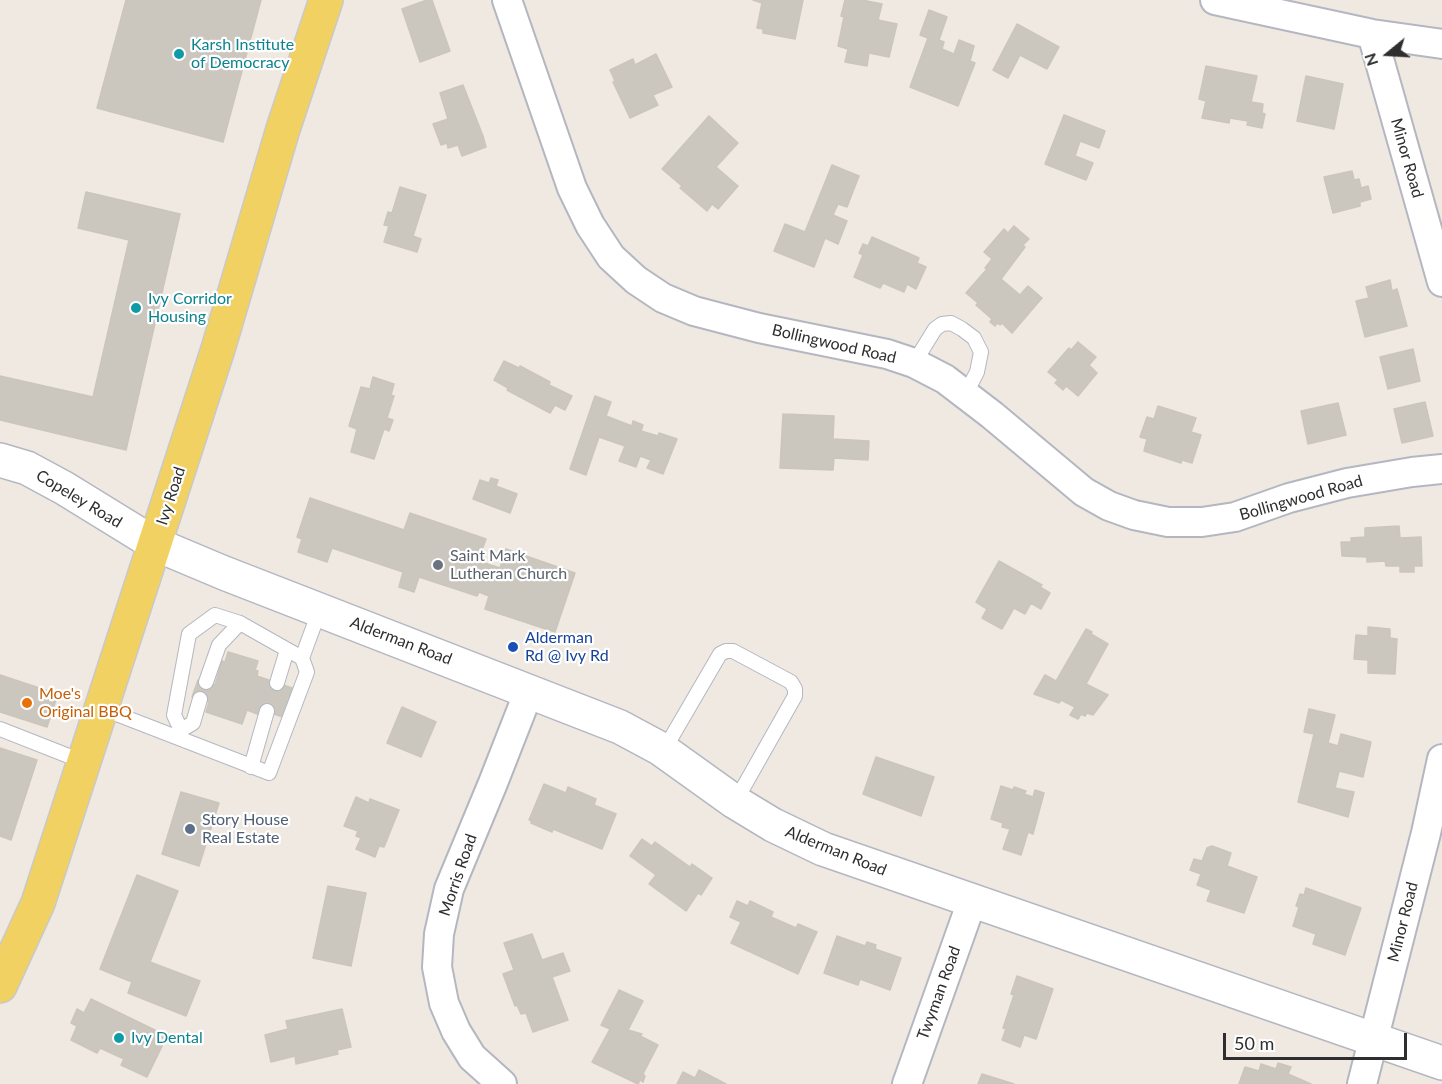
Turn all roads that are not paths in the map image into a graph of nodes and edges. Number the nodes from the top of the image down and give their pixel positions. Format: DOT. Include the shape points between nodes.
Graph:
graph roads {
  1 [pos="326,0"];
  2 [pos="507,0"];
  3 [pos="1215,0"];
  4 [pos="1372,34"];
  5 [pos="1442,44"];
  6 [pos="1442,282"];
  7 [pos="914,363"];
  8 [pos="965,395"];
  9 [pos="0,460"];
  10 [pos="1442,469"];
  11 [pos="155,544"];
  12 [pos="320,609"];
  13 [pos="240,623"];
  14 [pos="287,650"];
  15 [pos="302,658"];
  16 [pos="206,682"];
  17 [pos="277,683"];
  18 [pos="528,691"];
  19 [pos="200,699"];
  20 [pos="102,708"];
  21 [pos="267,711"];
  22 [pos="0,729"];
  23 [pos="179,734"];
  24 [pos="663,751"];
  25 [pos="1442,759"];
  26 [pos="84,762"];
  27 [pos="251,766"];
  28 [pos="735,802"];
  29 [pos="972,902"];
  30 [pos="1,983"];
  31 [pos="1373,1039"];
  32 [pos="1442,1063"];
  33 [pos="502,1084"];
  34 [pos="907,1084"];
  35 [pos="1362,1084"];
  1 -- 11 [label="main road, Ivy Road"];
  2 -- 7 [label="street, Bollingwood Road" via="572,188 611,257 636,280 693,311"];
  3 -- 4 [label="street"];
  4 -- 5 [label="street"];
  4 -- 6 [label="street, Minor Road"];
  7 -- 8 [label="street, Bollingwood Road"];
  7 -- 8 [label="lane" via="935,328 951,324 962,328 974,338 981,352"];
  8 -- 10 [label="street, Bollingwood Road" via="1084,492 1134,515 1168,522 1235,517 1347,483"];
  9 -- 11 [label="main road, Copeley Road" via="27,468 55,483"];
  11 -- 12 [label="main road, Alderman Road"];
  11 -- 20 [label="main road, Ivy Road"];
  12 -- 15 [label="lane"];
  12 -- 18 [label="main road, Alderman Road"];
  13 -- 14 [label="lane"];
  13 -- 16 [label="lane" via="219,645"];
  13 -- 23 [label="lane" via="215,615 189,634 174,715"];
  14 -- 15 [label="lane"];
  14 -- 17 [label="lane"];
  15 -- 27 [label="lane" via="307,672 269,773"];
  18 -- 24 [label="main road, Alderman Road" via="620,727"];
  18 -- 33 [label="street, Morris Road" via="449,889 439,934 437,967 444,1003 472,1057"];
  19 -- 23 [label="lane" via="193,723"];
  20 -- 23 [label="lane"];
  20 -- 26 [label="main road, Ivy Road"];
  21 -- 27 [label="lane"];
  22 -- 26 [label="lane"];
  23 -- 27 [label="lane"];
  24 -- 28 [label="main road, Alderman Road"];
  24 -- 28 [label="lane" via="720,654 734,651 791,682 795,696"];
  25 -- 31 [label="street, Minor Road"];
  26 -- 30 [label="main road, Ivy Road" via="38,903"];
  28 -- 29 [label="main road, Alderman Road" via="823,849"];
  29 -- 31 [label="main road, Alderman Road"];
  29 -- 34 [label="street, Twyman Road"];
  31 -- 32 [label="main road, Alderman Road"];
  31 -- 35 [label="street, Minor Road"];
}
